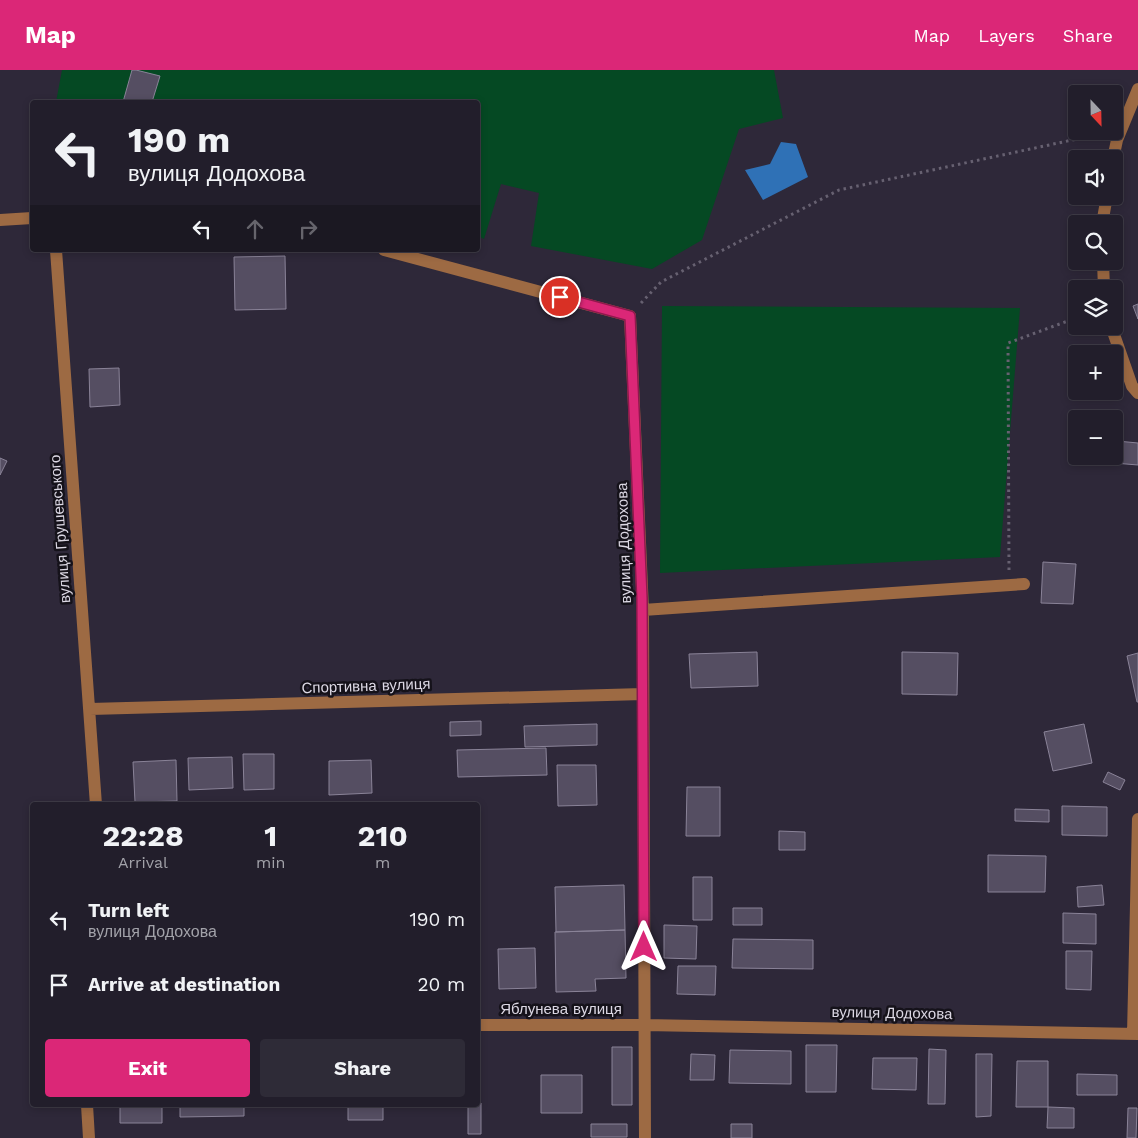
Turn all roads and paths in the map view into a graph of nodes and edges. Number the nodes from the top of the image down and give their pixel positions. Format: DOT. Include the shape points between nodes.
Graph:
graph roads {
  1 [pos="1138,89"];
  2 [pos="1072,140"];
  3 [pos="1114,150"];
  4 [pos="30,218"];
  5 [pos="0,220"];
  6 [pos="56,252"];
  7 [pos="391,252"];
  8 [pos="630,316"];
  9 [pos="1068,321"];
  10 [pos="1114,335"];
  11 [pos="1138,393"];
  12 [pos="1024,584"];
  13 [pos="1010,585"];
  14 [pos="643,610"];
  15 [pos="642,694"];
  16 [pos="90,709"];
  17 [pos="96,802"];
  18 [pos="1138,819"];
  19 [pos="480,1025"];
  20 [pos="644,1025"];
  21 [pos="1136,1034"];
  22 [pos="87,1107"];
  23 [pos="89,1138"];
  24 [pos="645,1138"];
  1 -- 3 [label="street"];
  2 -- 8 [label="path" via="839,190 661,282"];
  4 -- 5 [label="street"];
  6 -- 16 [label="street, вулиця Грушевського"];
  7 -- 8 [label="street"];
  8 -- 14 [label="street, вулиця Додохова"];
  9 -- 13 [label="path" via="1008,343"];
  10 -- 11 [label="street" via="1132,386"];
  12 -- 13 [label="street"];
  13 -- 14 [label="street"];
  14 -- 15 [label="street, вулиця Додохова"];
  15 -- 16 [label="street, Спортивна вулиця"];
  15 -- 20 [label="street, вулиця Додохова"];
  16 -- 17 [label="street, вулиця Грушевського"];
  18 -- 21 [label="street"];
  19 -- 20 [label="street, Яблунева вулиця"];
  20 -- 21 [label="street, вулиця Додохова"];
  20 -- 24 [label="street, вулиця Додохова"];
  22 -- 23 [label="street"];
}
